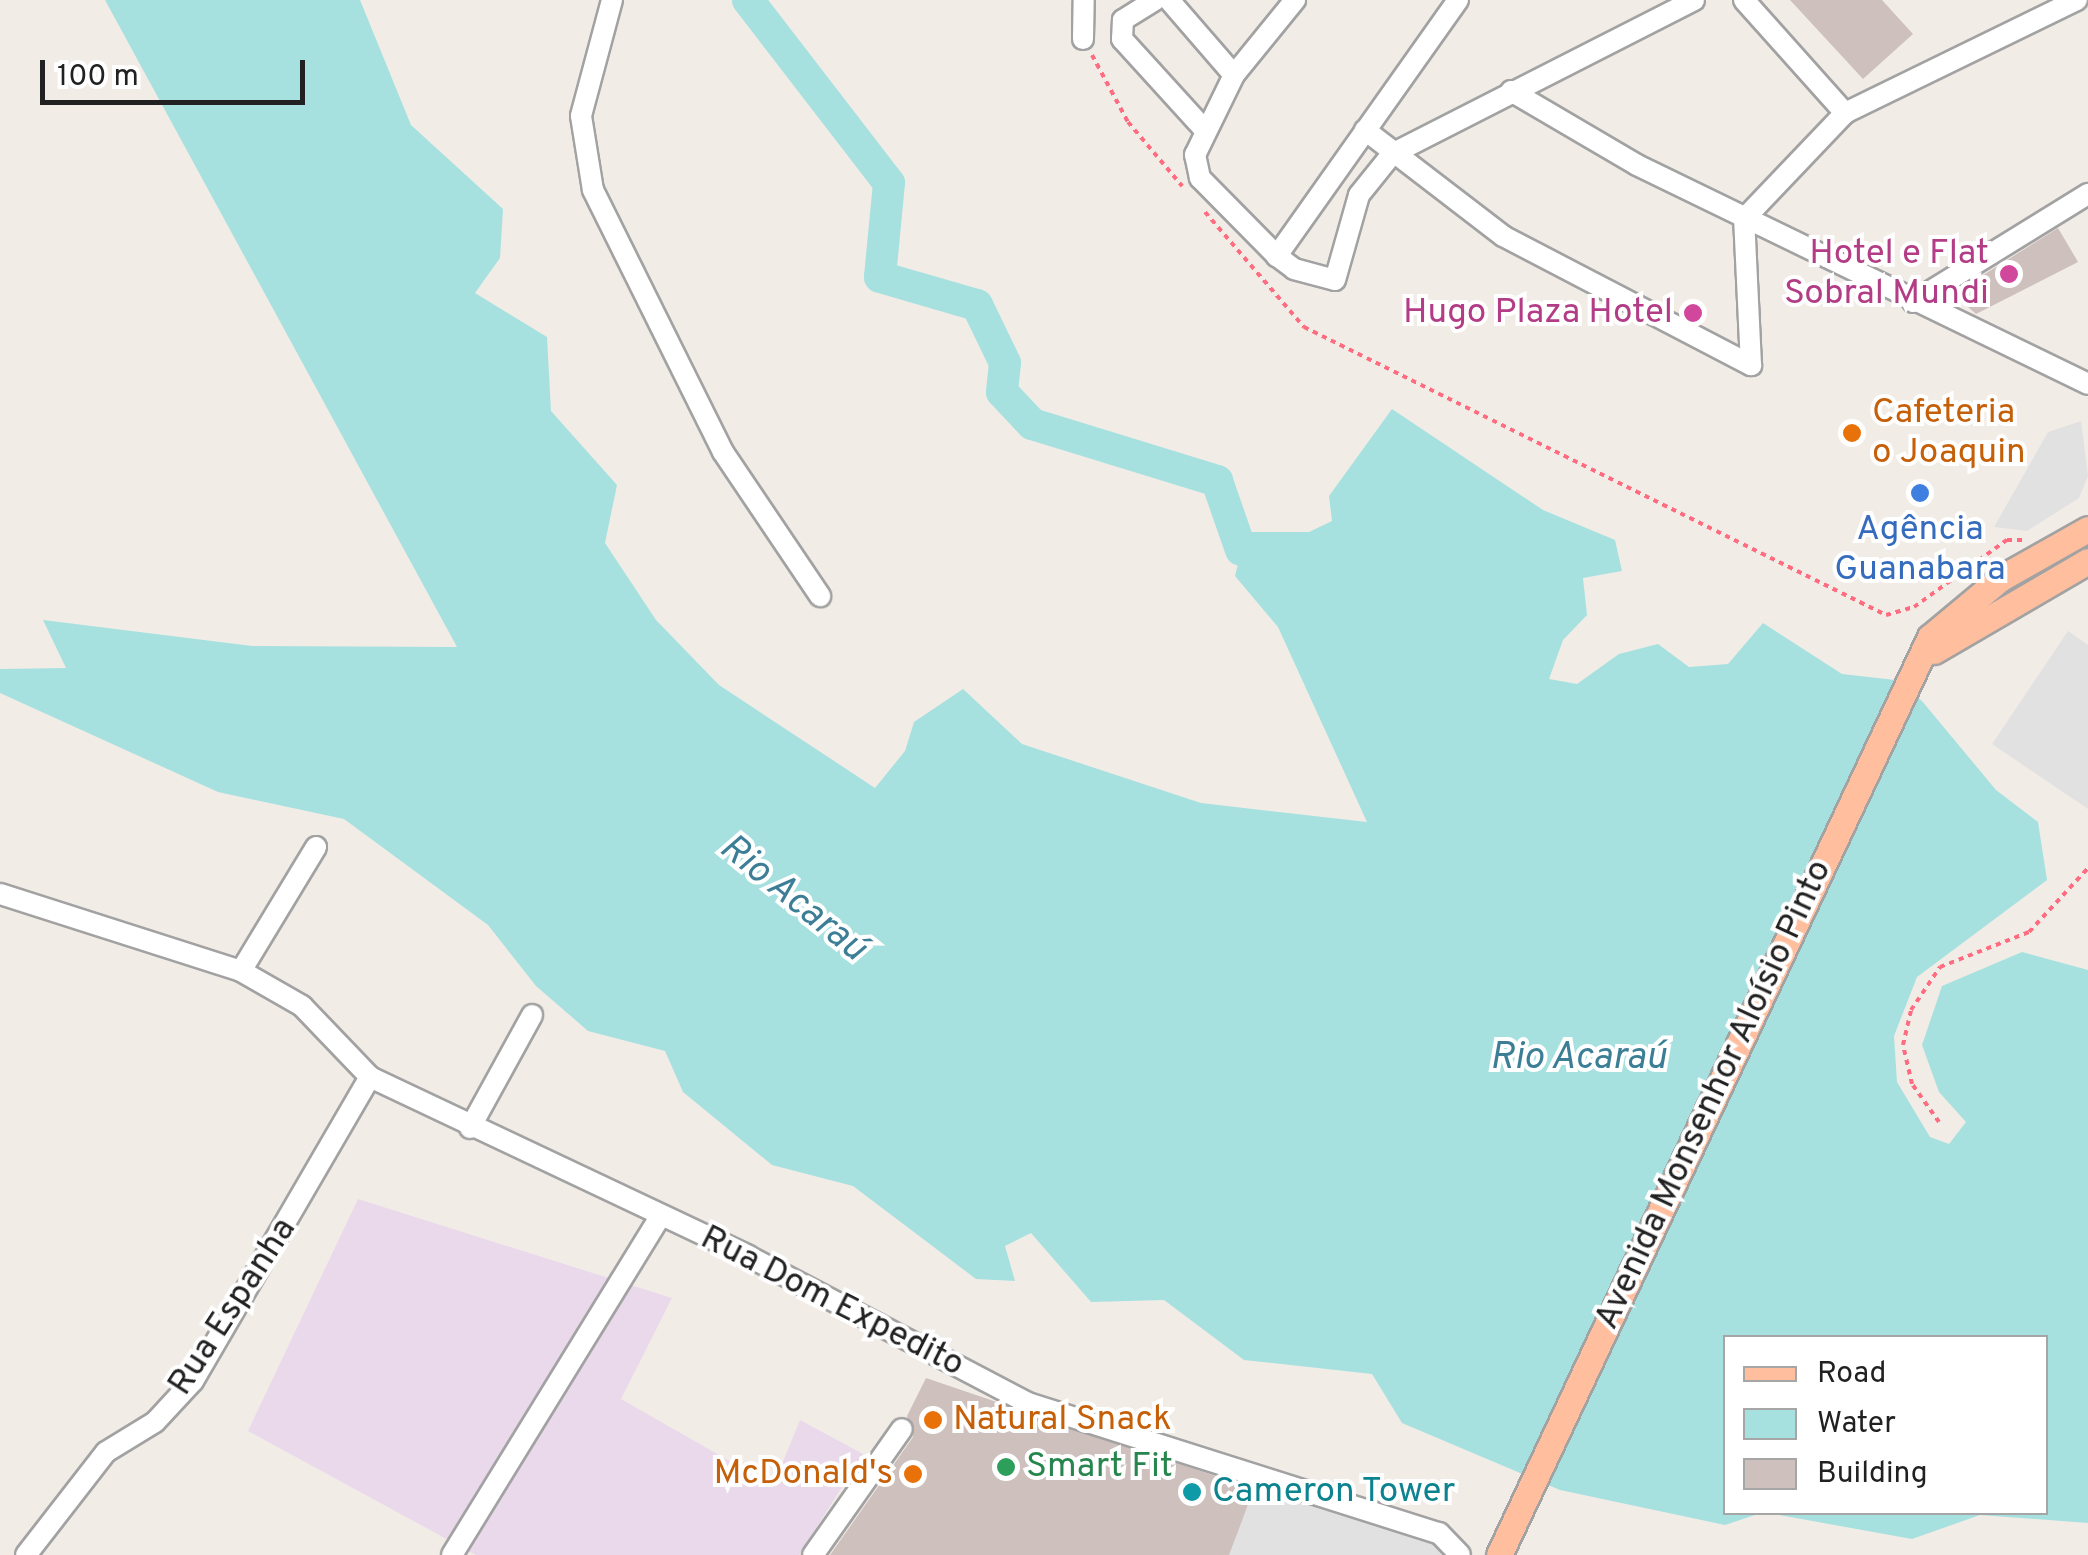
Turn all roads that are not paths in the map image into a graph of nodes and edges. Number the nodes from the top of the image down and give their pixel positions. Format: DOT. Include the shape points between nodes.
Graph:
graph roads {
  1 [pos="612,0"];
  2 [pos="1084,0"];
  3 [pos="1155,0"];
  4 [pos="1169,0"];
  5 [pos="1295,0"];
  6 [pos="1458,0"];
  7 [pos="1694,0"];
  8 [pos="1744,0"];
  9 [pos="2077,0"];
  10 [pos="1083,39"];
  11 [pos="1234,74"];
  12 [pos="1511,91"];
  13 [pos="1846,112"];
  14 [pos="1203,128"];
  15 [pos="1365,130"];
  16 [pos="1392,154"];
  17 [pos="2088,194"];
  18 [pos="1744,218"];
  19 [pos="1277,256"];
  20 [pos="1913,302"];
  21 [pos="2088,384"];
  22 [pos="2087,534"];
  23 [pos="2088,560"];
  24 [pos="820,596"];
  25 [pos="1916,667"];
  26 [pos="316,847"];
  27 [pos="0,894"];
  28 [pos="241,971"];
  29 [pos="532,1015"];
  30 [pos="370,1077"];
  31 [pos="470,1128"];
  32 [pos="660,1216"];
  33 [pos="902,1429"];
  34 [pos="1517,1526"];
  35 [pos="26,1555"];
  36 [pos="452,1555"];
  37 [pos="813,1555"];
  38 [pos="1460,1555"];
  39 [pos="1499,1555"];
  40 [pos="1510,1555"];
  1 -- 24 [label="street" via="581,116 589,179 645,308 723,452"];
  2 -- 10 [label="street"];
  3 -- 14 [label="street" via="1122,20 1122,39"];
  4 -- 11 [label="street"];
  5 -- 11 [label="street"];
  6 -- 15 [label="street"];
  7 -- 12 [label="street"];
  8 -- 13 [label="street"];
  9 -- 13 [label="street"];
  11 -- 14 [label="street"];
  12 -- 16 [label="street"];
  12 -- 18 [label="street"];
  13 -- 18 [label="street"];
  14 -- 19 [label="street" via="1200,178"];
  15 -- 16 [label="street"];
  15 -- 19 [label="street"];
  16 -- 18 [label="street" via="1503,236 1751,365"];
  16 -- 19 [label="street" via="1359,194 1335,280 1321,283"];
  17 -- 20 [label="street"];
  18 -- 20 [label="street"];
  20 -- 21 [label="street"];
  22 -- 25 [label="main road, Avenida Monsenhor Aloísio Pinto" via="2043,551 1950,614"];
  23 -- 25 [label="main road, Avenida Monsenhor Aloísio Pinto" via="1978,617"];
  25 -- 34 [label="main road, Avenida Monsenhor Aloísio Pinto"];
  26 -- 28 [label="street"];
  27 -- 28 [label="street, Rua Dom Expedito"];
  28 -- 30 [label="street, Rua Dom Expedito" via="302,1006"];
  29 -- 31 [label="street"];
  30 -- 31 [label="street, Rua Dom Expedito"];
  30 -- 35 [label="street, Rua Espanha" via="193,1381 155,1422 106,1452"];
  31 -- 32 [label="street, Rua Dom Expedito"];
  32 -- 36 [label="street"];
  32 -- 38 [label="street, Rua Dom Expedito" via="1054,1415 1367,1508 1438,1533"];
  33 -- 37 [label="street"];
  34 -- 39 [label="main road, Avenida Monsenhor Aloísio Pinto"];
  34 -- 40 [label="main road, Avenida Monsenhor Aloísio Pinto"];
}
